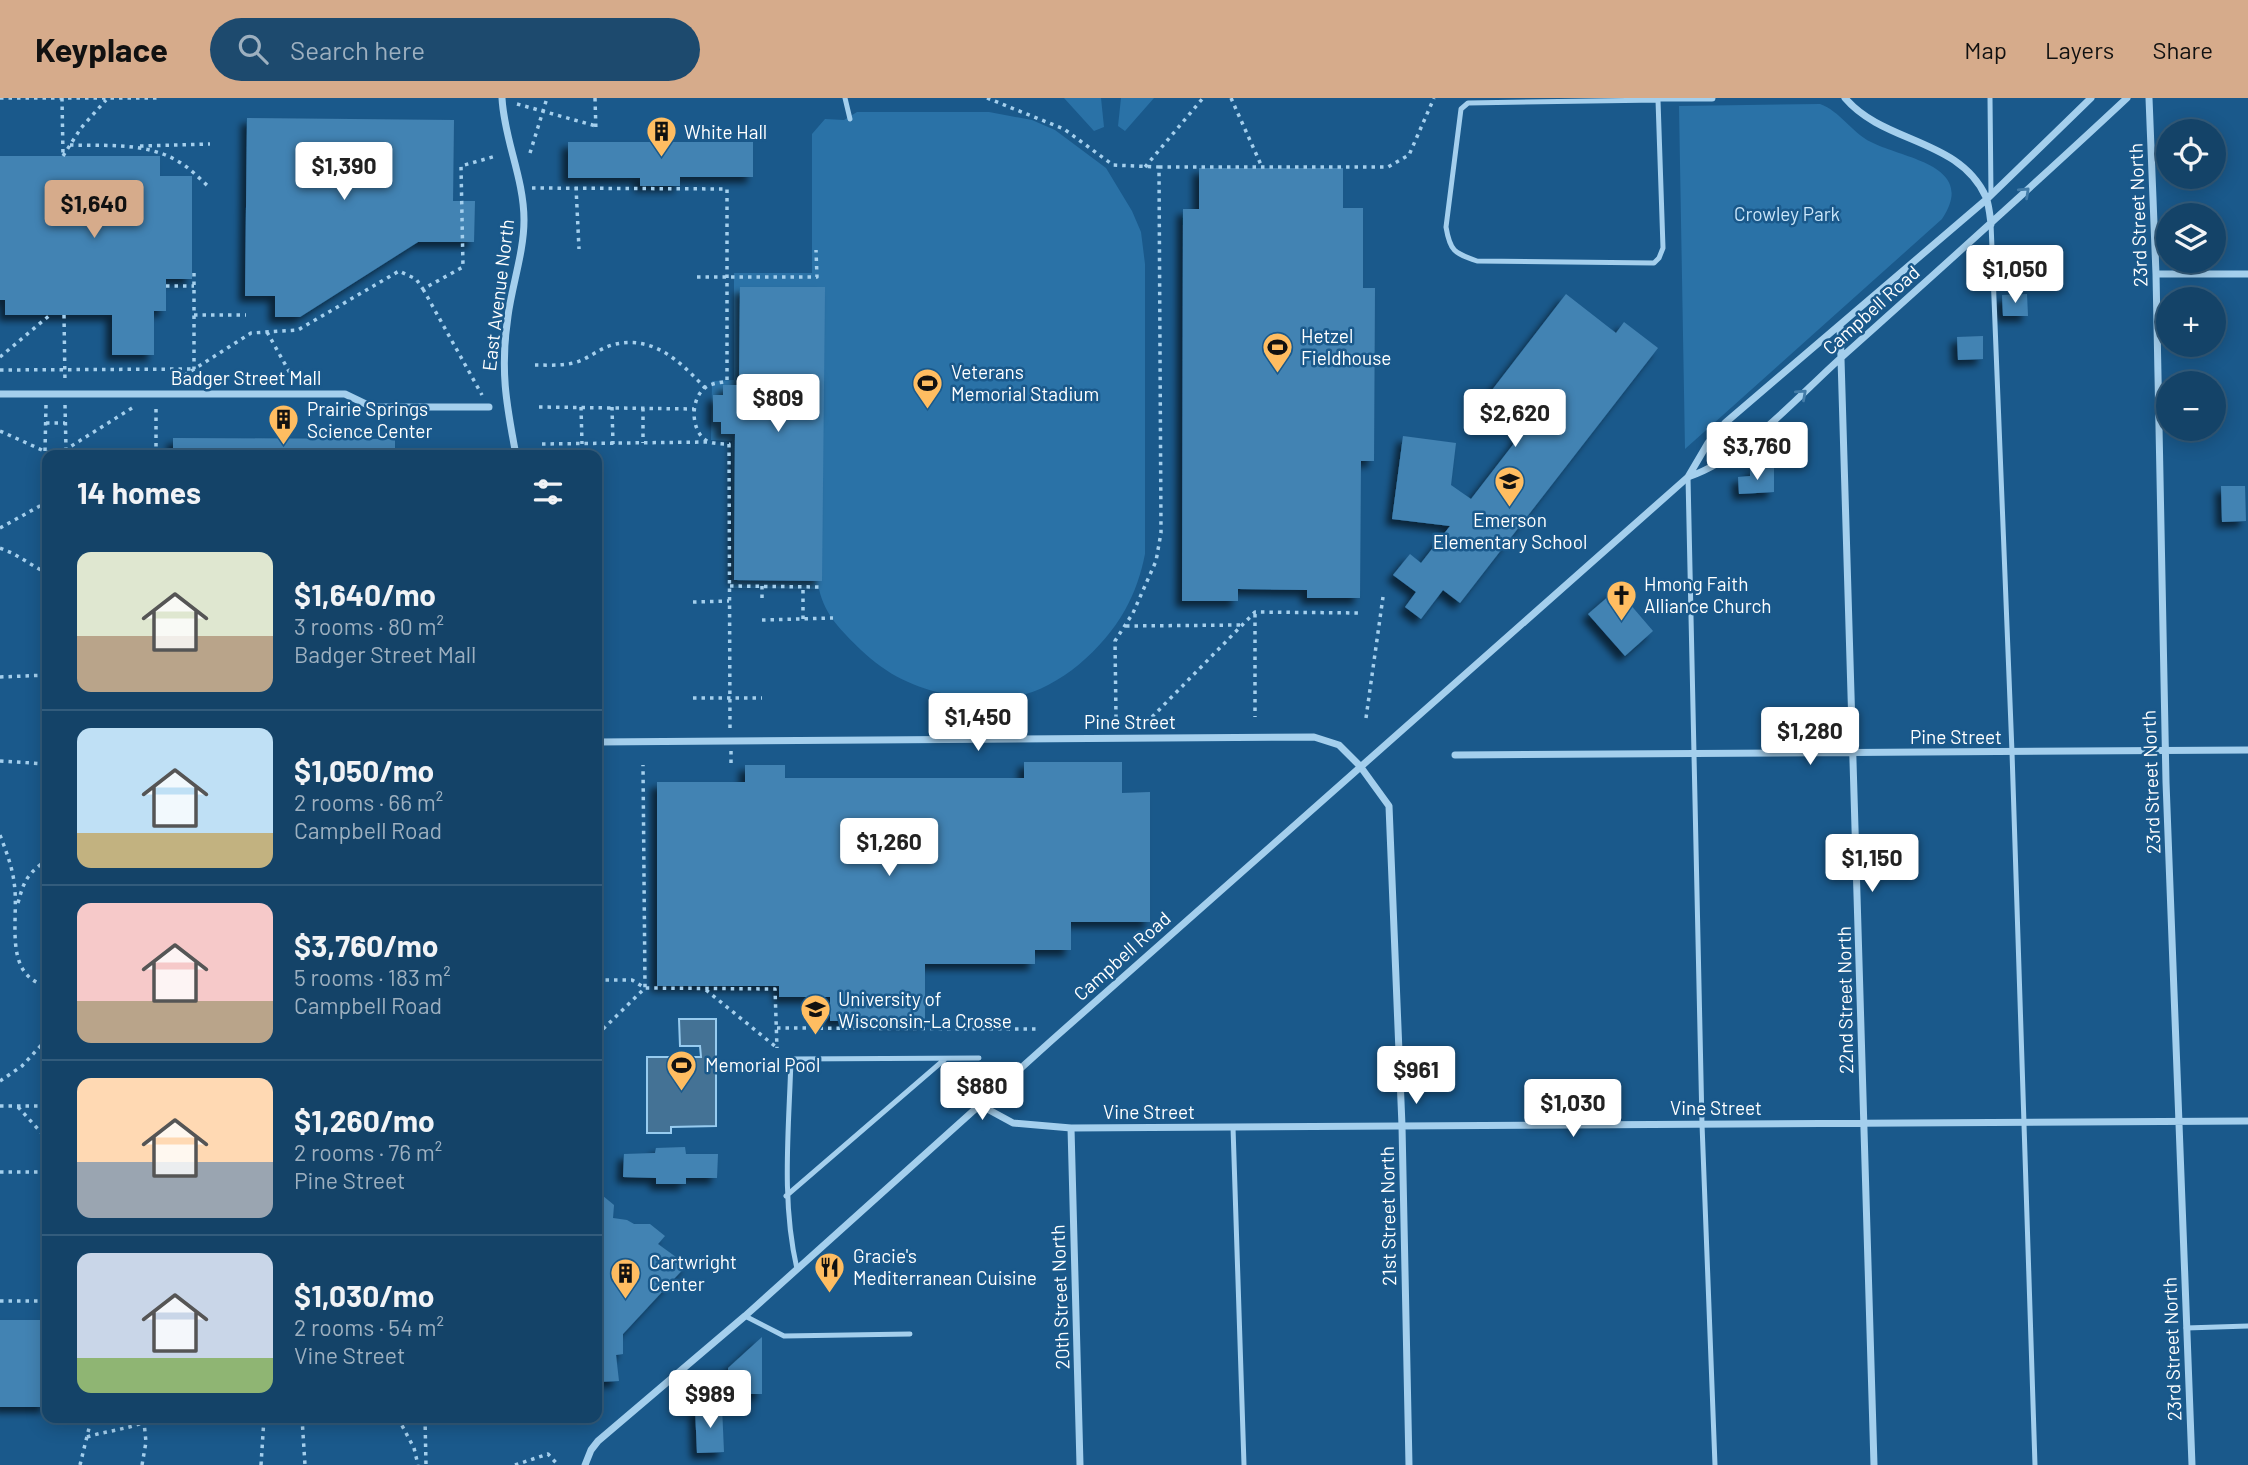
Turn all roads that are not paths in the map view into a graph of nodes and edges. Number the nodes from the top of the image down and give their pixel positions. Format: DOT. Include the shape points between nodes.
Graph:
graph roads {
  1 [pos="502,98"];
  2 [pos="845,98"];
  3 [pos="1712,98"];
  4 [pos="1845,98"];
  5 [pos="1990,98"];
  6 [pos="2091,98"];
  7 [pos="2127,98"];
  8 [pos="2149,98"];
  9 [pos="1658,99"];
  10 [pos="850,120"];
  11 [pos="1989,197"];
  12 [pos="1991,224"];
  13 [pos="2156,274"];
  14 [pos="2248,274"];
  15 [pos="1840,325"];
  16 [pos="1841,358"];
  17 [pos="0,394"];
  18 [pos="489,407"];
  19 [pos="515,450"];
  20 [pos="1688,477"];
  21 [pos="602,742"];
  22 [pos="2248,750"];
  23 [pos="2165,751"];
  24 [pos="2012,752"];
  25 [pos="1854,753"];
  26 [pos="1694,754"];
  27 [pos="1455,755"];
  28 [pos="1360,766"];
  29 [pos="979,1058"];
  30 [pos="945,1059"];
  31 [pos="980,1105"];
  32 [pos="2178,1121"];
  33 [pos="2248,1121"];
  34 [pos="2023,1122"];
  35 [pos="1864,1123"];
  36 [pos="1702,1124"];
  37 [pos="1402,1126"];
  38 [pos="1233,1127"];
  39 [pos="1071,1128"];
  40 [pos="786,1196"];
  41 [pos="797,1269"];
  42 [pos="745,1316"];
  43 [pos="2248,1326"];
  44 [pos="2186,1328"];
  45 [pos="910,1334"];
  46 [pos="585,1465"];
  47 [pos="1080,1465"];
  48 [pos="1244,1465"];
  49 [pos="1409,1465"];
  50 [pos="1715,1465"];
  51 [pos="1874,1465"];
  52 [pos="2035,1465"];
  53 [pos="2192,1465"];
  1 -- 19 [label="street, East Avenue North" via="524,222 503,351 504,393"];
  2 -- 10 [label="lane"];
  3 -- 9 [label="street"];
  4 -- 11 [label="street" via="1871,122 1930,146 1962,165"];
  5 -- 11 [label="lane"];
  6 -- 11 [label="street, Campbell Road"];
  12 -- 7 [label="street, Campbell Road, one-way"];
  8 -- 13 [label="street, 23rd Street North"];
  9 -- 9 [label="lane" via="1468,103 1461,109 1446,227 1449,245 1477,261 1654,262 1663,248"];
  11 -- 12 [label="street"];
  11 -- 15 [label="street, Campbell Road"];
  12 -- 16 [label="street, Campbell Road"];
  12 -- 24 [label="lane"];
  13 -- 14 [label="street"];
  13 -- 23 [label="street, 23rd Street North"];
  15 -- 16 [label="street, 22nd Street North"];
  15 -- 20 [label="street, Campbell Road" via="1725,423"];
  20 -- 16 [label="street, Campbell Road, one-way" via="1727,458 1757,435"];
  16 -- 25 [label="street, 22nd Street North"];
  17 -- 18 [label="street, Badger Street Mall" via="345,394 372,407"];
  20 -- 26 [label="lane"];
  20 -- 28 [label="street, Campbell Road"];
  21 -- 28 [label="street, Pine Street" via="1314,737 1339,745"];
  22 -- 23 [label="street, Pine Street"];
  23 -- 24 [label="street, Pine Street"];
  23 -- 32 [label="street, 23rd Street North"];
  24 -- 25 [label="street, Pine Street"];
  24 -- 34 [label="lane"];
  25 -- 26 [label="street, Pine Street"];
  25 -- 35 [label="street, 22nd Street North"];
  26 -- 27 [label="street, Pine Street"];
  26 -- 36 [label="lane"];
  28 -- 31 [label="street, Campbell Road"];
  28 -- 37 [label="street, 21st Street North" via="1389,806"];
  29 -- 30 [label="lane"];
  30 -- 40 [label="lane"];
  30 -- 40 [label="lane" via="791,1059"];
  31 -- 39 [label="street, Vine Street" via="1013,1123"];
  31 -- 41 [label="street, Campbell Road"];
  32 -- 33 [label="street, Vine Street"];
  32 -- 34 [label="street, Vine Street"];
  32 -- 44 [label="street, 23rd Street North"];
  34 -- 35 [label="street, Vine Street"];
  34 -- 52 [label="lane"];
  35 -- 36 [label="street, Vine Street"];
  35 -- 51 [label="street, 22nd Street North"];
  36 -- 37 [label="street, Vine Street"];
  36 -- 50 [label="lane"];
  37 -- 38 [label="street, Vine Street"];
  37 -- 49 [label="street, 21st Street North"];
  38 -- 39 [label="street, Vine Street"];
  38 -- 48 [label="lane"];
  39 -- 47 [label="street, 20th Street North"];
  40 -- 41 [label="lane"];
  41 -- 42 [label="street, Campbell Road"];
  42 -- 45 [label="lane" via="784,1336"];
  42 -- 46 [label="street, Campbell Road" via="598,1441"];
  43 -- 44 [label="lane"];
  44 -- 53 [label="street, 23rd Street North"];
}
